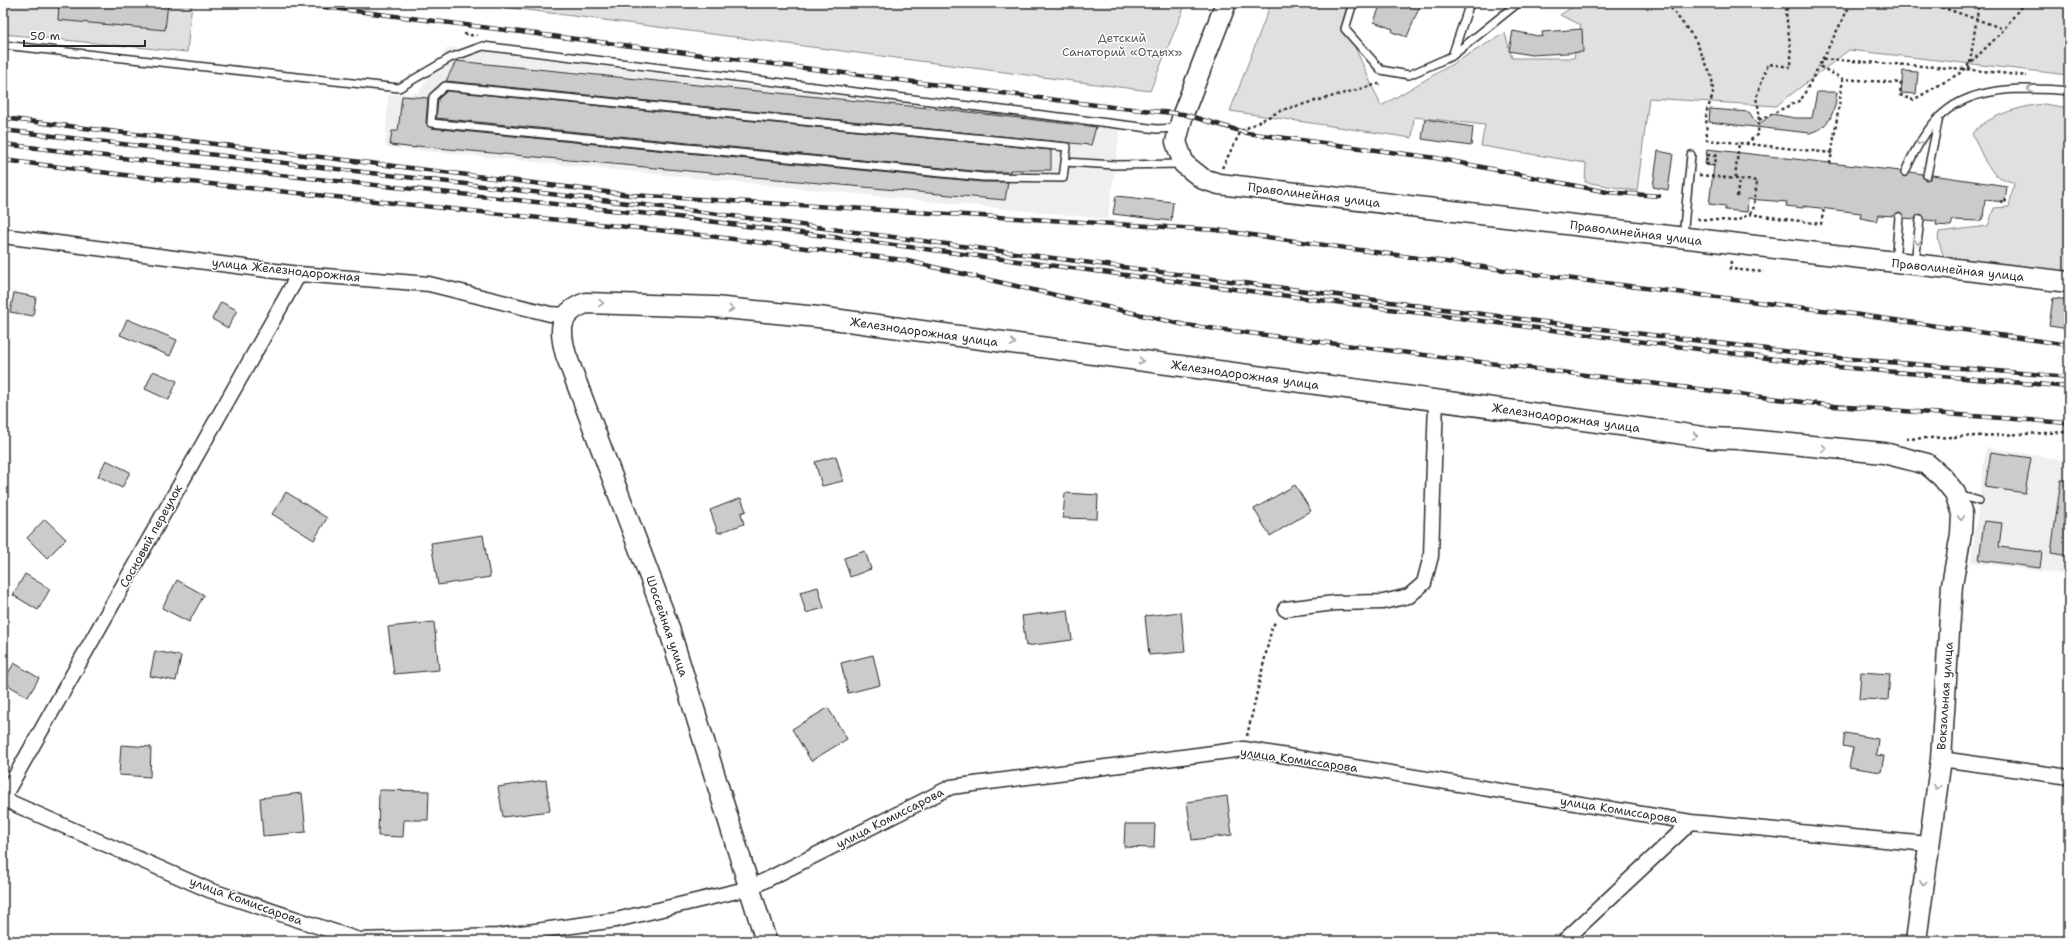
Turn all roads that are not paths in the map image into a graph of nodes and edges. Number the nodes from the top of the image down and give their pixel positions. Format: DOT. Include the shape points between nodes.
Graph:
graph roads {
  1 [pos="1226,3"];
  2 [pos="1353,3"];
  3 [pos="1470,3"];
  4 [pos="1518,3"];
  5 [pos="3,45"];
  6 [pos="1452,56"];
  7 [pos="2069,91"];
  8 [pos="1939,117"];
  9 [pos="1178,128"];
  10 [pos="1692,155"];
  11 [pos="1065,162"];
  12 [pos="1184,164"];
  13 [pos="1905,172"];
  14 [pos="1927,175"];
  15 [pos="1899,217"];
  16 [pos="1920,219"];
  17 [pos="3,236"];
  18 [pos="1682,239"];
  19 [pos="1894,263"];
  20 [pos="1915,265"];
  21 [pos="298,274"];
  22 [pos="2069,282"];
  23 [pos="566,315"];
  24 [pos="1436,400"];
  25 [pos="1927,464"];
  26 [pos="1955,493"];
  27 [pos="1979,501"];
  28 [pos="1285,609"];
  29 [pos="1941,759"];
  30 [pos="2069,777"];
  31 [pos="3,798"];
  32 [pos="1691,822"];
  33 [pos="1928,844"];
  34 [pos="750,888"];
  35 [pos="359,940"];
  36 [pos="766,941"];
  37 [pos="1564,941"];
  38 [pos="1916,941"];
  1 -- 9 [label="street"];
  2 -- 6 [label="lane" via="1345,29 1381,70 1410,75"];
  3 -- 6 [label="lane"];
  4 -- 6 [label="lane"];
  5 -- 9 [label="lane" via="399,88 450,58 483,46 1149,128"];
  7 -- 8 [label="lane, one-way" via="2050,88 1992,91 1963,100"];
  8 -- 13 [label="lane, one-way" via="1920,140"];
  8 -- 14 [label="lane"];
  9 -- 12 [label="street" via="1176,142"];
  10 -- 18 [label="lane"];
  11 -- 11 [label="lane" via="1063,178 983,178 431,123 433,97 445,86 1067,147"];
  11 -- 12 [label="lane" via="1115,165"];
  12 -- 18 [label="street, Праволинейная улица" via="1209,173 1219,184"];
  15 -- 19 [label="lane"];
  16 -- 20 [label="lane, one-way"];
  17 -- 21 [label="street, улица Железнодорожная"];
  18 -- 19 [label="street, Праволинейная улица"];
  19 -- 20 [label="street, Праволинейная улица"];
  20 -- 22 [label="street, Праволинейная улица"];
  21 -- 23 [label="street, улица Железнодорожная" via="429,284 550,314"];
  21 -- 31 [label="street, Сосновый переулок"];
  23 -- 24 [label="street, Железнодорожная улица, one-way" via="575,307 586,303 721,308 818,317"];
  23 -- 34 [label="street, Шоссейная улица" via="561,328 566,355 667,622"];
  24 -- 25 [label="street, Железнодорожная улица, one-way" via="1709,438 1884,453"];
  24 -- 28 [label="street" via="1431,556 1424,583 1409,596 1383,602 1335,603"];
  25 -- 26 [label="street, Вокзальная улица"];
  26 -- 27 [label="lane"];
  26 -- 29 [label="street, Вокзальная улица, one-way" via="1962,514 1952,584"];
  29 -- 30 [label="street"];
  29 -- 33 [label="street, Вокзальная улица, one-way"];
  31 -- 35 [label="street, улица Комиссарова" via="209,890"];
  32 -- 33 [label="street, улица Комиссарова"];
  32 -- 34 [label="street, улица Комиссарова" via="1244,749 951,787"];
  32 -- 37 [label="street"];
  33 -- 38 [label="street, Вокзальная улица, one-way"];
  34 -- 35 [label="street, улица Комиссарова" via="616,920 498,936"];
  34 -- 36 [label="street, Шоссейная улица"];
}
